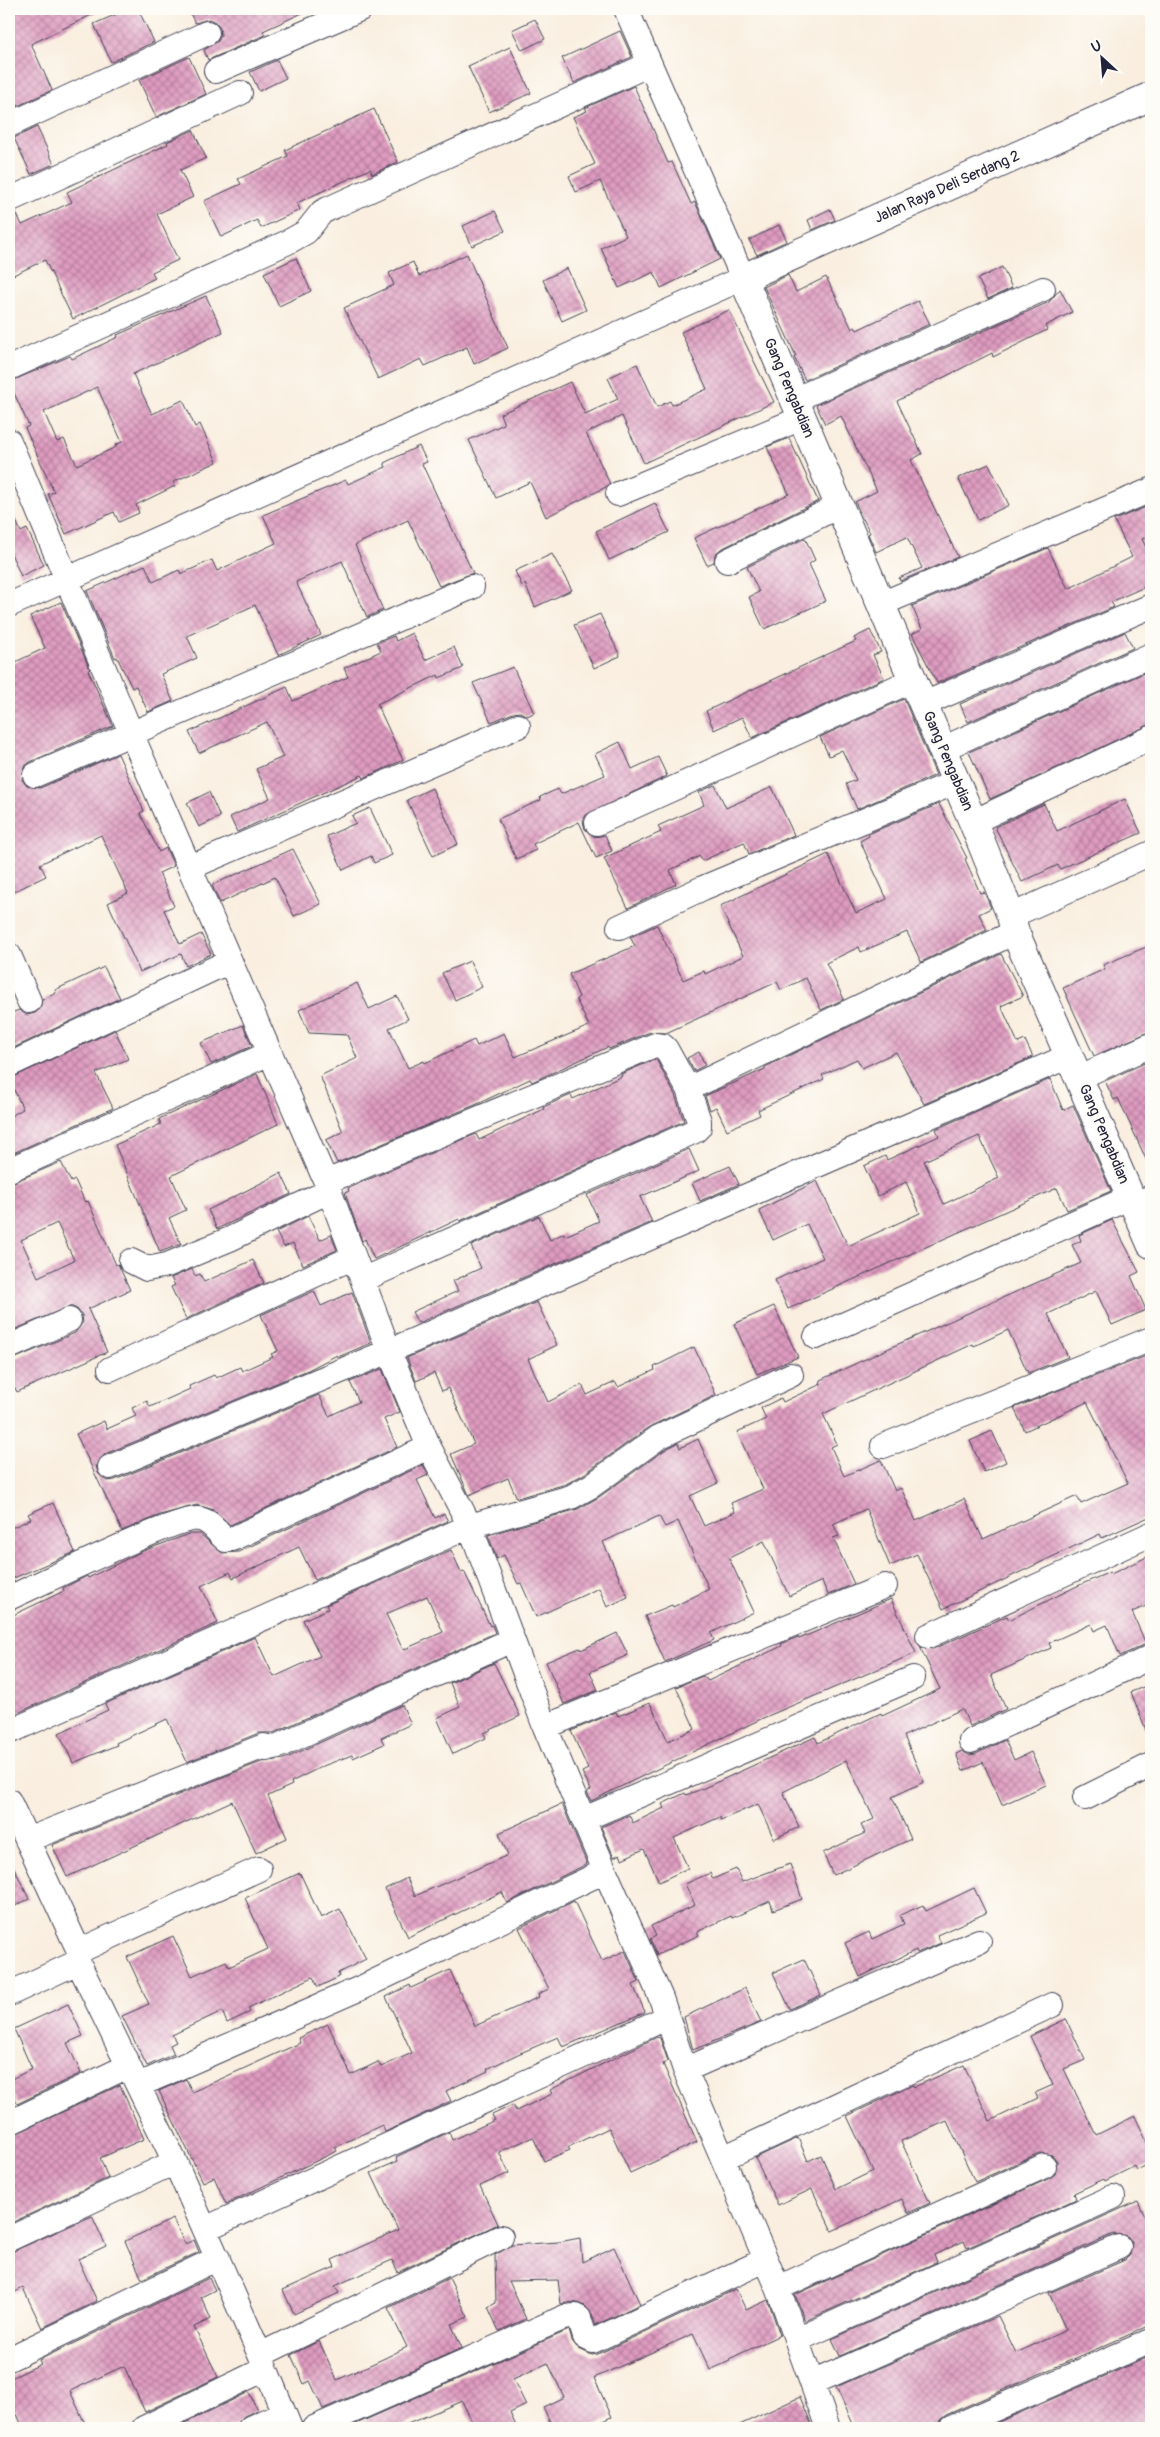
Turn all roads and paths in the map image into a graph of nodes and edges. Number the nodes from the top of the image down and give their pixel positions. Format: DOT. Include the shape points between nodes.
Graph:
graph roads {
  1 [pos="360,9"];
  2 [pos="626,9"];
  3 [pos="208,33"];
  4 [pos="650,64"];
  5 [pos="216,71"];
  6 [pos="240,93"];
  7 [pos="1151,96"];
  8 [pos="9,125"];
  9 [pos="9,200"];
  10 [pos="743,278"];
  11 [pos="1043,289"];
  12 [pos="9,368"];
  13 [pos="798,409"];
  14 [pos="9,442"];
  15 [pos="1151,490"];
  16 [pos="618,494"];
  17 [pos="839,506"];
  18 [pos="727,561"];
  19 [pos="67,580"];
  20 [pos="472,588"];
  21 [pos="881,604"];
  22 [pos="9,605"];
  23 [pos="1151,606"];
  24 [pos="1151,655"];
  25 [pos="913,680"];
  26 [pos="924,704"];
  27 [pos="518,726"];
  28 [pos="131,733"];
  29 [pos="1151,738"];
  30 [pos="942,748"];
  31 [pos="35,775"];
  32 [pos="956,782"];
  33 [pos="973,822"];
  34 [pos="597,823"];
  35 [pos="1151,853"];
  36 [pos="191,867"];
  37 [pos="1013,924"];
  38 [pos="619,927"];
  39 [pos="9,955"];
  40 [pos="230,961"];
  41 [pos="28,1001"];
  42 [pos="1151,1045"];
  43 [pos="270,1053"];
  44 [pos="9,1066"];
  45 [pos="1074,1067"];
  46 [pos="688,1089"];
  47 [pos="9,1170"];
  48 [pos="328,1186"];
  49 [pos="1139,1200"];
  50 [pos="1151,1244"];
  51 [pos="354,1257"];
  52 [pos="131,1261"];
  53 [pos="364,1279"];
  54 [pos="68,1320"];
  55 [pos="816,1337"];
  56 [pos="1151,1339"];
  57 [pos="9,1347"];
  58 [pos="389,1351"];
  59 [pos="110,1369"];
  60 [pos="791,1375"];
  61 [pos="883,1446"];
  62 [pos="429,1447"];
  63 [pos="110,1467"];
  64 [pos="470,1526"];
  65 [pos="1151,1534"];
  66 [pos="884,1586"];
  67 [pos="9,1598"];
  68 [pos="928,1636"];
  69 [pos="512,1640"];
  70 [pos="1151,1657"];
  71 [pos="913,1678"];
  72 [pos="545,1727"];
  73 [pos="9,1732"];
  74 [pos="971,1741"];
  75 [pos="1151,1765"];
  76 [pos="1085,1798"];
  77 [pos="9,1801"];
  78 [pos="584,1819"];
  79 [pos="27,1840"];
  80 [pos="260,1869"];
  81 [pos="605,1871"];
  82 [pos="979,1941"];
  83 [pos="78,1956"];
  84 [pos="9,1994"];
  85 [pos="1052,2005"];
  86 [pos="666,2018"];
  87 [pos="685,2070"];
  88 [pos="133,2075"];
  89 [pos="9,2123"];
  90 [pos="723,2158"];
  91 [pos="175,2162"];
  92 [pos="1044,2166"];
  93 [pos="1113,2196"];
  94 [pos="205,2229"];
  95 [pos="501,2237"];
  96 [pos="9,2239"];
  97 [pos="1119,2247"];
  98 [pos="218,2258"];
  99 [pos="765,2260"];
  100 [pos="778,2288"];
  101 [pos="797,2340"];
  102 [pos="1151,2341"];
  103 [pos="9,2359"];
  104 [pos="263,2362"];
  105 [pos="812,2383"];
  106 [pos="286,2421"];
  107 [pos="144,2428"];
  108 [pos="250,2428"];
  109 [pos="314,2428"];
  110 [pos="828,2428"];
  111 [pos="952,2428"];
  1 -- 5 [label="street"];
  2 -- 4 [label="street"];
  3 -- 8 [label="street"];
  4 -- 10 [label="street"];
  4 -- 12 [label="street" via="328,209 306,232 288,242"];
  6 -- 9 [label="street"];
  7 -- 10 [label="street, Jalan Raya Deli Serdang 2"];
  10 -- 13 [label="street, Gang Pengabdian"];
  10 -- 19 [label="street"];
  11 -- 13 [label="street"];
  13 -- 16 [label="street"];
  13 -- 17 [label="street, Gang Pengabdian"];
  14 -- 19 [label="street"];
  15 -- 21 [label="street"];
  17 -- 18 [label="street"];
  17 -- 21 [label="street, Gang Pengabdian"];
  19 -- 22 [label="street"];
  19 -- 28 [label="street"];
  20 -- 28 [label="street"];
  21 -- 25 [label="street, Gang Pengabdian"];
  23 -- 26 [label="street"];
  24 -- 30 [label="street"];
  25 -- 26 [label="street, Gang Pengabdian"];
  25 -- 34 [label="street"];
  26 -- 30 [label="street, Gang Pengabdian"];
  27 -- 36 [label="street"];
  28 -- 31 [label="street"];
  28 -- 36 [label="street"];
  29 -- 33 [label="street"];
  30 -- 32 [label="street, Gang Pengabdian"];
  32 -- 33 [label="street, Gang Pengabdian"];
  32 -- 38 [label="street" via="703,888"];
  33 -- 37 [label="street, Gang Pengabdian"];
  35 -- 37 [label="street"];
  36 -- 40 [label="street"];
  37 -- 45 [label="street, Gang Pengabdian"];
  37 -- 46 [label="street"];
  39 -- 41 [label="street"];
  40 -- 43 [label="street"];
  40 -- 44 [label="street"];
  42 -- 45 [label="street"];
  43 -- 47 [label="street"];
  43 -- 48 [label="street"];
  45 -- 49 [label="street, Gang Pengabdian"];
  45 -- 58 [label="street"];
  46 -- 48 [label="street" via="663,1046 655,1045"];
  46 -- 53 [label="street" via="699,1121 696,1131"];
  48 -- 51 [label="street"];
  48 -- 52 [label="street" via="230,1239 167,1265 147,1269"];
  49 -- 50 [label="street, Gang Pengabdian"];
  49 -- 55 [label="street"];
  51 -- 53 [label="street"];
  51 -- 59 [label="street"];
  53 -- 58 [label="street"];
  54 -- 57 [label="street"];
  56 -- 61 [label="street"];
  58 -- 62 [label="street"];
  58 -- 63 [label="street"];
  60 -- 64 [label="street" via="659,1437 571,1497"];
  62 -- 64 [label="street"];
  62 -- 67 [label="street" via="232,1539 223,1538 206,1521 190,1519"];
  64 -- 69 [label="street"];
  64 -- 73 [label="street"];
  65 -- 68 [label="street"];
  66 -- 72 [label="street"];
  69 -- 72 [label="street"];
  69 -- 79 [label="street" via="278,1746 266,1749 264,1746"];
  70 -- 74 [label="street"];
  71 -- 78 [label="street"];
  72 -- 78 [label="street"];
  75 -- 76 [label="street"];
  77 -- 79 [label="street"];
  78 -- 81 [label="street"];
  79 -- 83 [label="street"];
  80 -- 83 [label="street"];
  81 -- 86 [label="street" via="661,1998"];
  81 -- 88 [label="street" via="363,1987"];
  82 -- 87 [label="street"];
  83 -- 84 [label="street"];
  83 -- 88 [label="street"];
  85 -- 90 [label="street"];
  86 -- 87 [label="street"];
  86 -- 94 [label="street"];
  87 -- 90 [label="street"];
  88 -- 89 [label="street"];
  88 -- 91 [label="street"];
  90 -- 99 [label="street"];
  91 -- 94 [label="street"];
  91 -- 96 [label="street"];
  92 -- 100 [label="street"];
  93 -- 101 [label="street"];
  94 -- 98 [label="street"];
  95 -- 104 [label="street"];
  97 -- 105 [label="street"];
  98 -- 103 [label="street"];
  98 -- 104 [label="street"];
  99 -- 100 [label="street"];
  99 -- 109 [label="street" via="592,2341 585,2337 579,2318 564,2317"];
  100 -- 101 [label="street"];
  101 -- 105 [label="street"];
  102 -- 111 [label="street"];
  104 -- 106 [label="street"];
  104 -- 107 [label="street"];
  105 -- 110 [label="street"];
  106 -- 108 [label="street"];
}
